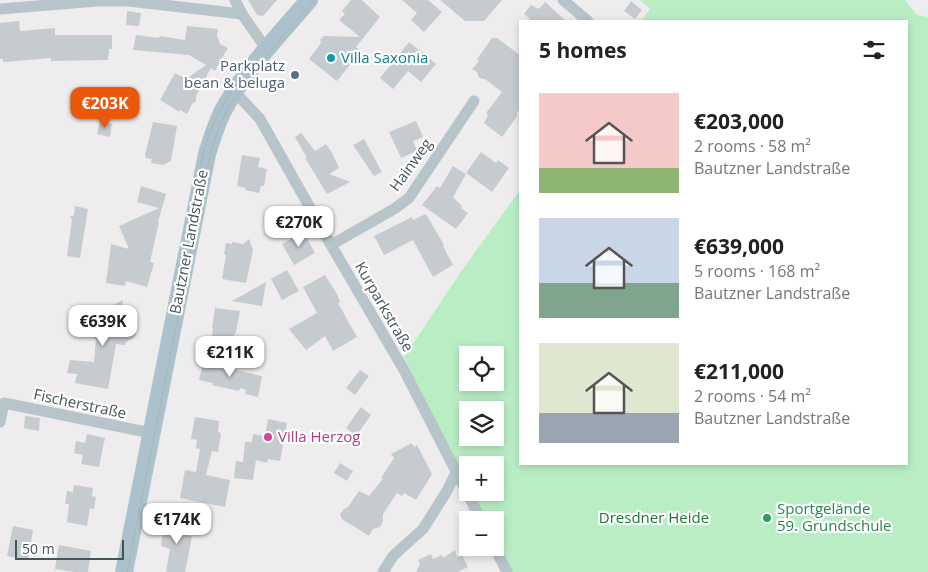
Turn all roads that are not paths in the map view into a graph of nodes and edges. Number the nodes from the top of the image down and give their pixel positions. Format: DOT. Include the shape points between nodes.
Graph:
graph roads {
  1 [pos="236,0"];
  2 [pos="309,0"];
  3 [pos="563,0"];
  4 [pos="128,1"];
  5 [pos="0,9"];
  6 [pos="242,14"];
  7 [pos="587,20"];
  8 [pos="267,50"];
  9 [pos="235,92"];
  10 [pos="474,101"];
  11 [pos="331,245"];
  12 [pos="0,422"];
  13 [pos="151,433"];
  14 [pos="456,472"];
  15 [pos="476,511"];
  16 [pos="499,556"];
  17 [pos="124,572"];
  18 [pos="383,572"];
  19 [pos="507,572"];
  1 -- 6 [label="street"];
  2 -- 8 [label="main road, Bautzner Landstraße"];
  3 -- 7 [label="street"];
  4 -- 5 [label="street"];
  4 -- 6 [label="street"];
  6 -- 8 [label="street"];
  8 -- 9 [label="main road, Bautzner Landstraße"];
  9 -- 11 [label="street, Kurparkstraße" via="260,119"];
  9 -- 13 [label="main road, Bautzner Landstraße" via="215,128 206,154"];
  10 -- 11 [label="street, Hainweg" via="409,198"];
  11 -- 14 [label="street, Kurparkstraße" via="400,364"];
  12 -- 13 [label="street, Fischerstraße" via="4,403"];
  13 -- 17 [label="main road, Bautzner Landstraße"];
  14 -- 15 [label="street, Kurparkstraße"];
  14 -- 18 [label="street" via="424,529 393,556"];
  16 -- 19 [label="street"];
}
